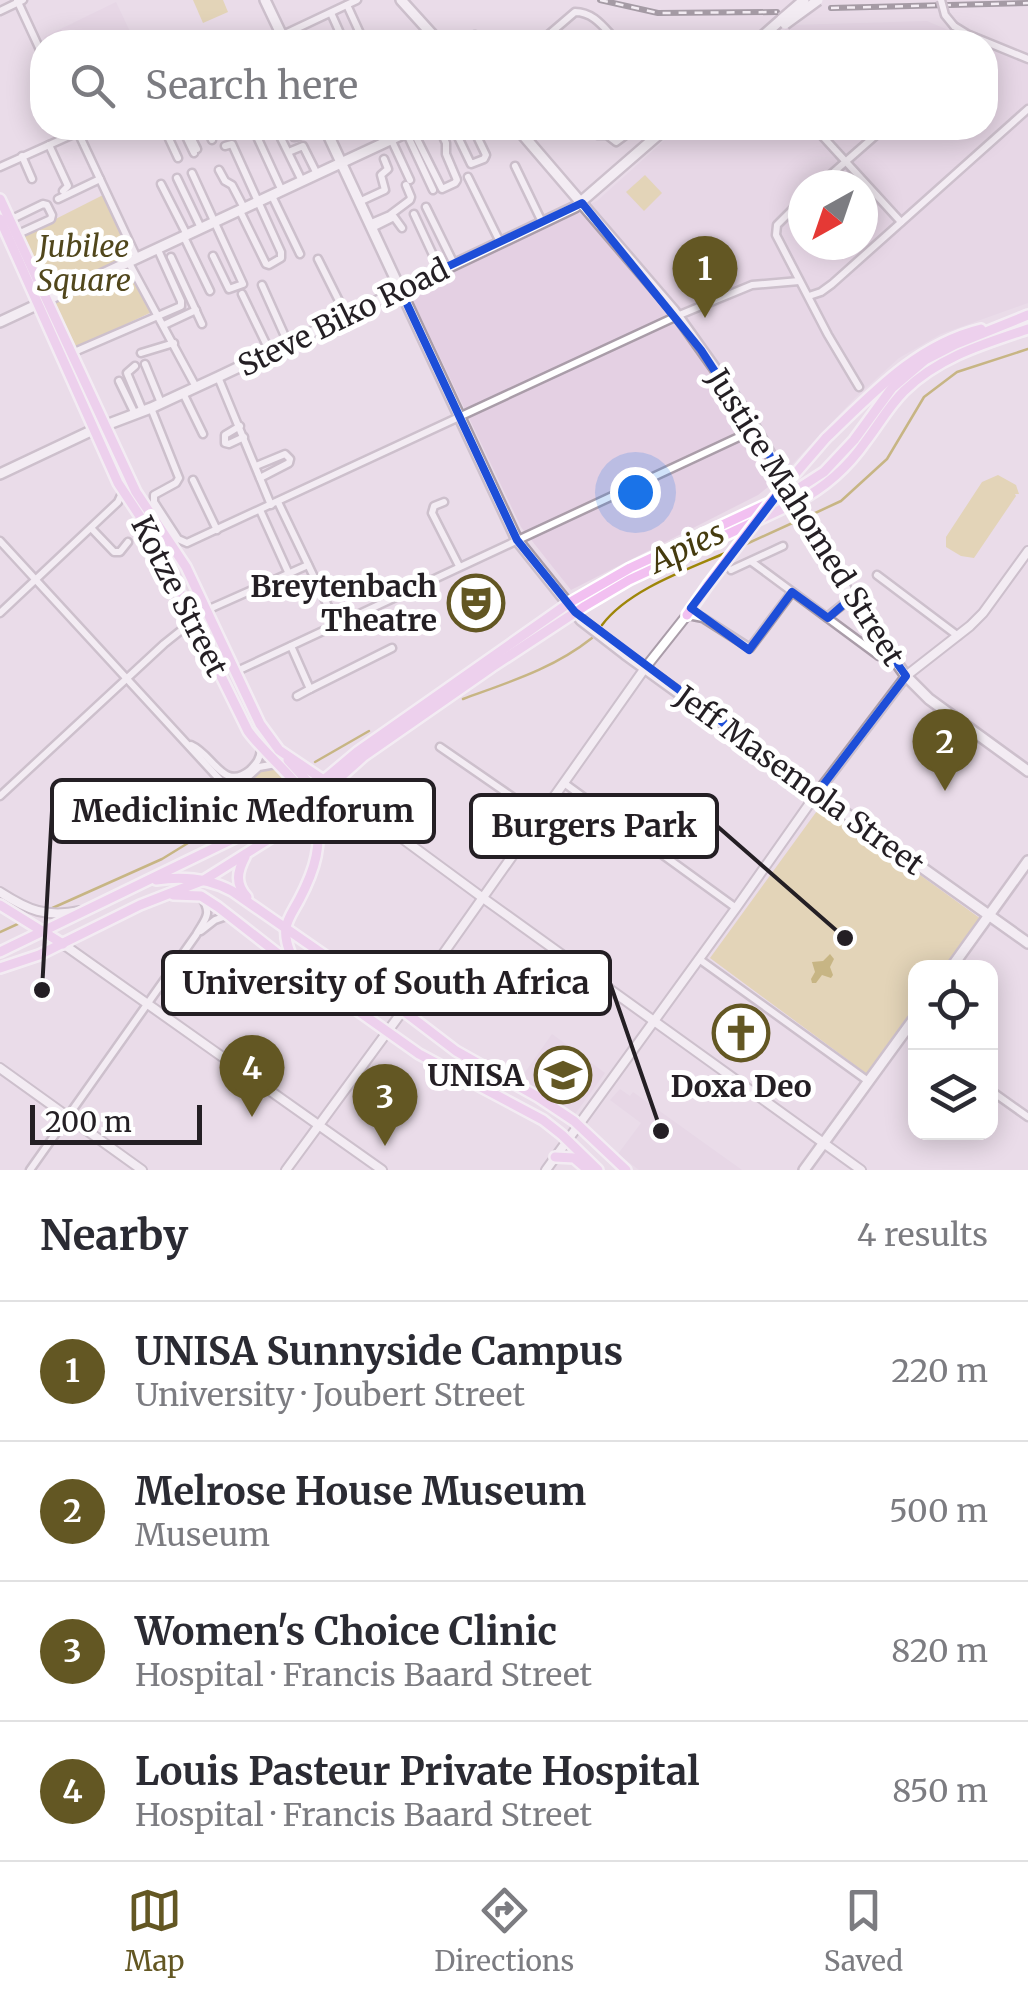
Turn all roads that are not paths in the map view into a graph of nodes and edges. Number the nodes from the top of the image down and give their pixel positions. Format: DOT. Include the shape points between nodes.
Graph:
graph roads {
  1 [pos="265,0"];
  2 [pos="358,0"];
  3 [pos="400,0"];
  4 [pos="804,0"];
  5 [pos="818,0"];
  6 [pos="940,0"];
  7 [pos="20,1"];
  8 [pos="347,5"];
  9 [pos="0,11"];
  10 [pos="331,13"];
  11 [pos="784,21"];
  12 [pos="32,30"];
  13 [pos="280,30"];
  14 [pos="300,30"];
  15 [pos="339,30"];
  16 [pos="358,30"];
  17 [pos="428,30"];
  18 [pos="554,30"];
  19 [pos="606,30"];
  20 [pos="774,30"];
  21 [pos="960,30"];
  22 [pos="998,47"];
  23 [pos="1028,59"];
  24 [pos="1028,110"];
  25 [pos="998,136"];
  26 [pos="56,140"];
  27 [pos="82,140"];
  28 [pos="168,140"];
  29 [pos="190,140"];
  30 [pos="257,140"];
  31 [pos="282,140"];
  32 [pos="330,140"];
  33 [pos="415,140"];
  34 [pos="416,140"];
  35 [pos="445,140"];
  36 [pos="459,140"];
  37 [pos="479,140"];
  38 [pos="528,140"];
  39 [pos="653,140"];
  40 [pos="827,140"];
  41 [pos="870,140"];
  42 [pos="994,140"];
  43 [pos="388,141"];
  44 [pos="48,144"];
  45 [pos="225,146"];
  46 [pos="291,150"];
  47 [pos="195,151"];
  48 [pos="22,156"];
  49 [pos="176,157"];
  50 [pos="384,158"];
  51 [pos="846,160"];
  52 [pos="341,163"];
  53 [pos="515,166"];
  54 [pos="0,167"];
  55 [pos="219,170"];
  56 [pos="835,170"];
  57 [pos="192,173"];
  58 [pos="317,174"];
  59 [pos="468,177"];
  60 [pos="177,178"];
  61 [pos="32,179"];
  62 [pos="100,179"];
  63 [pos="302,182"];
  64 [pos="567,183"];
  65 [pos="161,184"];
  66 [pos="602,185"];
  67 [pos="433,190"];
  68 [pos="276,193"];
  69 [pos="0,199"];
  70 [pos="259,202"];
  71 [pos="359,202"];
  72 [pos="582,203"];
  73 [pos="426,208"];
  74 [pos="242,210"];
  75 [pos="788,213"];
  76 [pos="414,214"];
  77 [pos="5,220"];
  78 [pos="216,222"];
  79 [pos="542,222"];
  80 [pos="901,222"];
  81 [pos="370,226"];
  82 [pos="402,228"];
  83 [pos="201,229"];
  84 [pos="16,235"];
  85 [pos="186,236"];
  86 [pos="500,242"];
  87 [pos="299,244"];
  88 [pos="158,250"];
  89 [pos="300,254"];
  90 [pos="214,256"];
  91 [pos="171,257"];
  92 [pos="318,259"];
  93 [pos="788,259"];
  94 [pos="789,260"];
  95 [pos="133,261"];
  96 [pos="454,264"];
  97 [pos="440,270"];
  98 [pos="799,281"];
  99 [pos="262,285"];
  100 [pos="400,289"];
  101 [pos="210,290"];
  102 [pos="824,290"];
  103 [pos="242,294"];
  104 [pos="808,296"];
  105 [pos="43,302"];
  106 [pos="815,308"];
  107 [pos="196,310"];
  108 [pos="1028,314"];
  109 [pos="346,315"];
  110 [pos="158,316"];
  111 [pos="677,316"];
  112 [pos="0,322"];
  113 [pos="164,324"];
  114 [pos="202,324"];
  115 [pos="1007,324"];
  116 [pos="1028,329"];
  117 [pos="174,343"];
  118 [pos="288,343"];
  119 [pos="270,352"];
  120 [pos="141,353"];
  121 [pos="70,354"];
  122 [pos="145,364"];
  123 [pos="135,366"];
  124 [pos="218,377"];
  125 [pos="118,381"];
  126 [pos="196,387"];
  127 [pos="859,387"];
  128 [pos="183,393"];
  129 [pos="148,409"];
  130 [pos="459,416"];
  131 [pos="240,426"];
  132 [pos="757,428"];
  133 [pos="98,429"];
  134 [pos="203,434"];
  135 [pos="244,436"];
  136 [pos="256,466"];
  137 [pos="0,474"];
  138 [pos="260,478"];
  139 [pos="193,480"];
  140 [pos="123,491"];
  141 [pos="795,497"];
  142 [pos="118,502"];
  143 [pos="130,502"];
  144 [pos="444,502"];
  145 [pos="274,504"];
  146 [pos="260,510"];
  147 [pos="91,528"];
  148 [pos="217,530"];
  149 [pos="517,540"];
  150 [pos="0,541"];
  151 [pos="128,542"];
  152 [pos="783,546"];
  153 [pos="1028,551"];
  154 [pos="752,562"];
  155 [pos="308,566"];
  156 [pos="458,566"];
  157 [pos="731,570"];
  158 [pos="289,574"];
  159 [pos="878,575"];
  160 [pos="37,578"];
  161 [pos="792,592"];
  162 [pos="851,598"];
  163 [pos="572,608"];
  164 [pos="206,610"];
  165 [pos="0,613"];
  166 [pos="686,614"];
  167 [pos="827,617"];
  168 [pos="194,620"];
  169 [pos="337,624"];
  170 [pos="958,636"];
  171 [pos="291,646"];
  172 [pos="392,648"];
  173 [pos="878,656"];
  174 [pos="645,668"];
  175 [pos="235,672"];
  176 [pos="906,676"];
  177 [pos="128,678"];
  178 [pos="310,689"];
  179 [pos="297,696"];
  180 [pos="190,744"];
  181 [pos="440,747"];
  182 [pos="261,749"];
  183 [pos="279,750"];
  184 [pos="276,764"];
  185 [pos="1028,772"];
  186 [pos="327,783"];
  187 [pos="564,783"];
  188 [pos="231,791"];
  189 [pos="817,793"];
  190 [pos="0,796"];
  191 [pos="309,797"];
  192 [pos="250,812"];
  193 [pos="540,816"];
  194 [pos="266,822"];
  195 [pos="248,831"];
  196 [pos="246,854"];
  197 [pos="1028,861"];
  198 [pos="204,880"];
  199 [pos="144,882"];
  200 [pos="0,892"];
  201 [pos="162,896"];
  202 [pos="201,896"];
  203 [pos="483,898"];
  204 [pos="0,905"];
  205 [pos="736,908"];
  206 [pos="88,909"];
  207 [pos="228,915"];
  208 [pos="990,915"];
  209 [pos="268,916"];
  210 [pos="26,928"];
  211 [pos="286,928"];
  212 [pos="42,932"];
  213 [pos="196,934"];
  214 [pos="1028,943"];
  215 [pos="63,944"];
  216 [pos="0,951"];
  217 [pos="699,959"];
  218 [pos="957,960"];
  219 [pos="295,966"];
  220 [pos="0,968"];
  221 [pos="148,1003"];
  222 [pos="403,1010"];
  223 [pos="653,1020"];
  224 [pos="908,1027"];
  225 [pos="906,1030"];
  226 [pos="387,1032"];
  227 [pos="0,1068"];
  228 [pos="868,1081"];
  229 [pos="998,1095"];
  230 [pos="1028,1116"];
  231 [pos="68,1117"];
  232 [pos="319,1125"];
  233 [pos="580,1125"];
  234 [pos="568,1140"];
  235 [pos="823,1143"];
  236 [pos="555,1157"];
  237 [pos="30,1170"];
  238 [pos="142,1170"];
  239 [pos="286,1170"];
  240 [pos="382,1170"];
  241 [pos="546,1170"];
  242 [pos="588,1170"];
  243 [pos="598,1170"];
  244 [pos="626,1170"];
  245 [pos="804,1170"];
  246 [pos="861,1170"];
  1 -- 13 [label="main road"];
  2 -- 8 [label="street"];
  3 -- 17 [label="main road"];
  4 -- 11 [label="main road, bridge"];
  5 -- 11 [label="main road, bridge"];
  6 -- 21 [label="street, bridge"];
  7 -- 9 [label="street"];
  7 -- 12 [label="street"];
  8 -- 10 [label="street"];
  8 -- 16 [label="street"];
  10 -- 14 [label="street"];
  10 -- 15 [label="street"];
  11 -- 20 [label="main road"];
  18 -- 19 [label="street" via="578,11"];
  22 -- 23 [label="street, bridge"];
  24 -- 25 [label="street"];
  26 -- 44 [label="street"];
  27 -- 62 [label="street"];
  28 -- 49 [label="street"];
  29 -- 47 [label="street"];
  30 -- 68 [label="street"];
  31 -- 63 [label="street"];
  32 -- 52 [label="main road, Jeff Masemola Street"];
  33 -- 67 [label="street"];
  34 -- 35 [label="street" via="442,190 457,180"];
  36 -- 37 [label="street" via="470,164 486,155"];
  38 -- 64 [label="main road, Justice Mahomed Street"];
  39 -- 66 [label="main road, Steve Biko Road"];
  40 -- 51 [label="street"];
  41 -- 51 [label="street"];
  42 -- 80 [label="street"];
  43 -- 52 [label="main road"];
  43 -- 81 [label="street" via="411,199"];
  44 -- 48 [label="street"];
  44 -- 62 [label="street" via="68,186 61,195"];
  45 -- 70 [label="street" via="232,144"];
  46 -- 58 [label="street" via="302,146"];
  48 -- 54 [label="street"];
  48 -- 61 [label="street"];
  50 -- 71 [label="street" via="386,190"];
  51 -- 56 [label="street"];
  51 -- 80 [label="street"];
  52 -- 58 [label="main road"];
  52 -- 71 [label="main road, Jeff Masemola Street"];
  53 -- 79 [label="street"];
  55 -- 74 [label="street"];
  57 -- 78 [label="street"];
  58 -- 63 [label="main road"];
  59 -- 86 [label="street"];
  60 -- 83 [label="street"];
  62 -- 95 [label="street"];
  63 -- 68 [label="main road"];
  64 -- 66 [label="main road" via="584,192"];
  64 -- 72 [label="main road, Justice Mahomed Street"];
  65 -- 85 [label="street"];
  66 -- 72 [label="main road, Steve Biko Road"];
  68 -- 70 [label="main road"];
  68 -- 87 [label="street"];
  68 -- 89 [label="street"];
  69 -- 77 [label="main road, Kotze Street"];
  70 -- 74 [label="main road"];
  70 -- 74 [label="street" via="282,256 268,265"];
  71 -- 81 [label="main road, Jeff Masemola Street"];
  72 -- 79 [label="main road, Steve Biko Road"];
  72 -- 111 [label="main road, Justice Mahomed Street"];
  73 -- 96 [label="street"];
  74 -- 78 [label="main road"];
  75 -- 93 [label="street" via="775,232"];
  76 -- 97 [label="street"];
  77 -- 84 [label="main road, Kotze Street"];
  77 -- 84 [label="street" via="46,205 51,219"];
  77 -- 105 [label="main road, Kotze Street"];
  78 -- 83 [label="main road"];
  78 -- 90 [label="street" via="243,284 230,290"];
  79 -- 86 [label="main road, Steve Biko Road"];
  80 -- 102 [label="street"];
  81 -- 82 [label="street" via="394,217"];
  81 -- 100 [label="main road, Jeff Masemola Street"];
  83 -- 85 [label="main road"];
  84 -- 105 [label="main road, Kotze Street"];
  85 -- 88 [label="main road"];
  85 -- 101 [label="street"];
  86 -- 96 [label="main road, Steve Biko Road"];
  88 -- 95 [label="main road"];
  88 -- 110 [label="street" via="182,303"];
  91 -- 107 [label="street"];
  92 -- 109 [label="street"];
  94 -- 98 [label="street"];
  95 -- 105 [label="main road"];
  95 -- 110 [label="street"];
  96 -- 97 [label="main road, Steve Biko Road"];
  97 -- 100 [label="main road, Steve Biko Road"];
  98 -- 104 [label="street"];
  98 -- 111 [label="street" via="752,285"];
  99 -- 118 [label="street"];
  100 -- 109 [label="main road, Steve Biko Road"];
  100 -- 130 [label="main road, Jeff Masemola Street"];
  102 -- 104 [label="street"];
  102 -- 106 [label="street"];
  103 -- 119 [label="street"];
  104 -- 106 [label="street"];
  105 -- 112 [label="main road"];
  105 -- 121 [label="main road, Kotze Street"];
  105 -- 133 [label="main road, Kotze Street"];
  106 -- 127 [label="street"];
  107 -- 113 [label="street"];
  107 -- 114 [label="street"];
  108 -- 115 [label="main road"];
  109 -- 118 [label="main road, Steve Biko Road"];
  110 -- 113 [label="street"];
  110 -- 121 [label="street"];
  111 -- 130 [label="street"];
  111 -- 132 [label="main road, Justice Mahomed Street"];
  113 -- 117 [label="street"];
  115 -- 141 [label="main road" via="917,366"];
  115 -- 166 [label="main road, bridge" via="948,339 888,380 826,438"];
  116 -- 141 [label="main road" via="923,374 842,470 821,488"];
  117 -- 120 [label="street"];
  117 -- 126 [label="street"];
  118 -- 119 [label="main road, Steve Biko Road"];
  119 -- 124 [label="main road, Steve Biko Road"];
  121 -- 133 [label="main road, Kotze Street"];
  122 -- 129 [label="street"];
  123 -- 129 [label="street" via="127,373"];
  124 -- 126 [label="main road, Steve Biko Road"];
  124 -- 131 [label="street"];
  125 -- 129 [label="street"];
  126 -- 128 [label="main road, Steve Biko Road"];
  128 -- 129 [label="main road, Steve Biko Road"];
  128 -- 134 [label="street"];
  129 -- 133 [label="main road, Steve Biko Road"];
  129 -- 148 [label="street" via="180,478 154,495 154,502 184,543"];
  130 -- 145 [label="street"];
  130 -- 149 [label="main road, Jeff Masemola Street"];
  131 -- 135 [label="street"];
  131 -- 135 [label="street" via="225,435 225,443"];
  132 -- 141 [label="main road, Justice Mahomed Street"];
  132 -- 149 [label="street"];
  133 -- 137 [label="main road, Steve Biko Road"];
  133 -- 140 [label="main road, Kotze Street"];
  133 -- 164 [label="main road, Kotze Street" via="178,553"];
  135 -- 136 [label="street"];
  136 -- 138 [label="street"];
  136 -- 138 [label="street" via="285,454 290,459"];
  138 -- 145 [label="street"];
  139 -- 148 [label="street"];
  140 -- 142 [label="street"];
  140 -- 143 [label="main road, Kotze Street"];
  141 -- 162 [label="main road, Justice Mahomed Street"];
  141 -- 163 [label="main road"];
  142 -- 143 [label="street"];
  142 -- 147 [label="street"];
  143 -- 168 [label="main road, Kotze Street"];
  144 -- 156 [label="street" via="432,512"];
  145 -- 146 [label="street"];
  145 -- 155 [label="street"];
  146 -- 148 [label="street"];
  146 -- 158 [label="street"];
  147 -- 151 [label="street" via="114,552"];
  147 -- 160 [label="street"];
  149 -- 156 [label="street"];
  149 -- 163 [label="main road, Jeff Masemola Street"];
  150 -- 160 [label="street"];
  152 -- 154 [label="street"];
  153 -- 170 [label="street"];
  154 -- 157 [label="street"];
  154 -- 161 [label="street"];
  155 -- 158 [label="street"];
  155 -- 169 [label="street"];
  156 -- 169 [label="street"];
  158 -- 164 [label="street"];
  159 -- 170 [label="street"];
  160 -- 165 [label="street"];
  160 -- 177 [label="street"];
  161 -- 166 [label="street" via="750,648"];
  161 -- 167 [label="street"];
  162 -- 167 [label="street"];
  162 -- 176 [label="main road, Justice Mahomed Street"];
  163 -- 174 [label="main road, Jeff Masemola Street"];
  163 -- 186 [label="main road" via="370,743"];
  164 -- 175 [label="main road, Kotze Street"];
  166 -- 174 [label="street"];
  167 -- 173 [label="street"];
  168 -- 177 [label="street"];
  168 -- 182 [label="main road, Kotze Street"];
  169 -- 171 [label="street"];
  170 -- 176 [label="street"];
  171 -- 175 [label="street"];
  171 -- 178 [label="street"];
  172 -- 178 [label="street"];
  174 -- 187 [label="street"];
  174 -- 189 [label="main road, Jeff Masemola Street"];
  175 -- 183 [label="main road, Kotze Street"];
  176 -- 185 [label="main road, Justice Mahomed Street"];
  176 -- 189 [label="street"];
  177 -- 180 [label="street"];
  177 -- 190 [label="street"];
  178 -- 179 [label="street"];
  180 -- 182 [label="street" via="231,778 251,768"];
  180 -- 188 [label="street"];
  181 -- 193 [label="street"];
  182 -- 184 [label="main road, Kotze Street"];
  183 -- 186 [label="main road, Kotze Street"];
  183 -- 191 [label="main road" via="310,784"];
  184 -- 188 [label="street" via="259,766"];
  184 -- 191 [label="main road, Kotze Street"];
  186 -- 191 [label="main road"];
  186 -- 203 [label="street"];
  187 -- 193 [label="street"];
  187 -- 205 [label="street"];
  188 -- 192 [label="street"];
  189 -- 205 [label="street"];
  189 -- 208 [label="main road, Jeff Masemola Street"];
  191 -- 194 [label="main road"];
  191 -- 196 [label="main road" via="277,834"];
  191 -- 211 [label="main road" via="317,854"];
  192 -- 194 [label="street"];
  192 -- 195 [label="street"];
  193 -- 203 [label="street"];
  194 -- 195 [label="main road"];
  195 -- 199 [label="main road"];
  196 -- 198 [label="main road"];
  196 -- 209 [label="main road" via="240,889"];
  197 -- 208 [label="main road"];
  198 -- 199 [label="main road"];
  198 -- 201 [label="main road"];
  198 -- 209 [label="main road" via="232,890"];
  199 -- 206 [label="main road"];
  200 -- 206 [label="street" via="53,914"];
  201 -- 202 [label="main road"];
  201 -- 215 [label="main road"];
  202 -- 207 [label="main road"];
  202 -- 213 [label="street" via="208,914"];
  203 -- 222 [label="street"];
  203 -- 223 [label="street"];
  204 -- 210 [label="main road"];
  205 -- 217 [label="street"];
  206 -- 212 [label="main road"];
  207 -- 213 [label="street"];
  207 -- 219 [label="main road"];
  208 -- 214 [label="main road, Jeff Masemola Street"];
  208 -- 218 [label="main road"];
  209 -- 211 [label="main road"];
  210 -- 212 [label="main road"];
  210 -- 216 [label="main road"];
  211 -- 219 [label="main road"];
  211 -- 222 [label="main road"];
  212 -- 215 [label="main road"];
  212 -- 216 [label="main road"];
  213 -- 221 [label="street"];
  215 -- 220 [label="main road"];
  215 -- 221 [label="street"];
  217 -- 223 [label="street"];
  217 -- 228 [label="street"];
  219 -- 226 [label="main road"];
  221 -- 231 [label="street"];
  221 -- 232 [label="street"];
  222 -- 226 [label="street"];
  222 -- 233 [label="main road" via="466,1058"];
  223 -- 233 [label="street"];
  223 -- 235 [label="street"];
  224 -- 225 [label="main road"];
  225 -- 228 [label="main road"];
  226 -- 232 [label="street"];
  226 -- 234 [label="main road"];
  227 -- 231 [label="street"];
  228 -- 235 [label="main road"];
  229 -- 230 [label="street"];
  231 -- 237 [label="street"];
  231 -- 238 [label="street"];
  232 -- 239 [label="street"];
  232 -- 240 [label="street"];
  233 -- 234 [label="street"];
  233 -- 244 [label="main road"];
  234 -- 236 [label="street"];
  234 -- 243 [label="main road"];
  235 -- 245 [label="main road"];
  235 -- 246 [label="street"];
  236 -- 241 [label="street"];
  236 -- 242 [label="main road" via="570,1156"];
}
